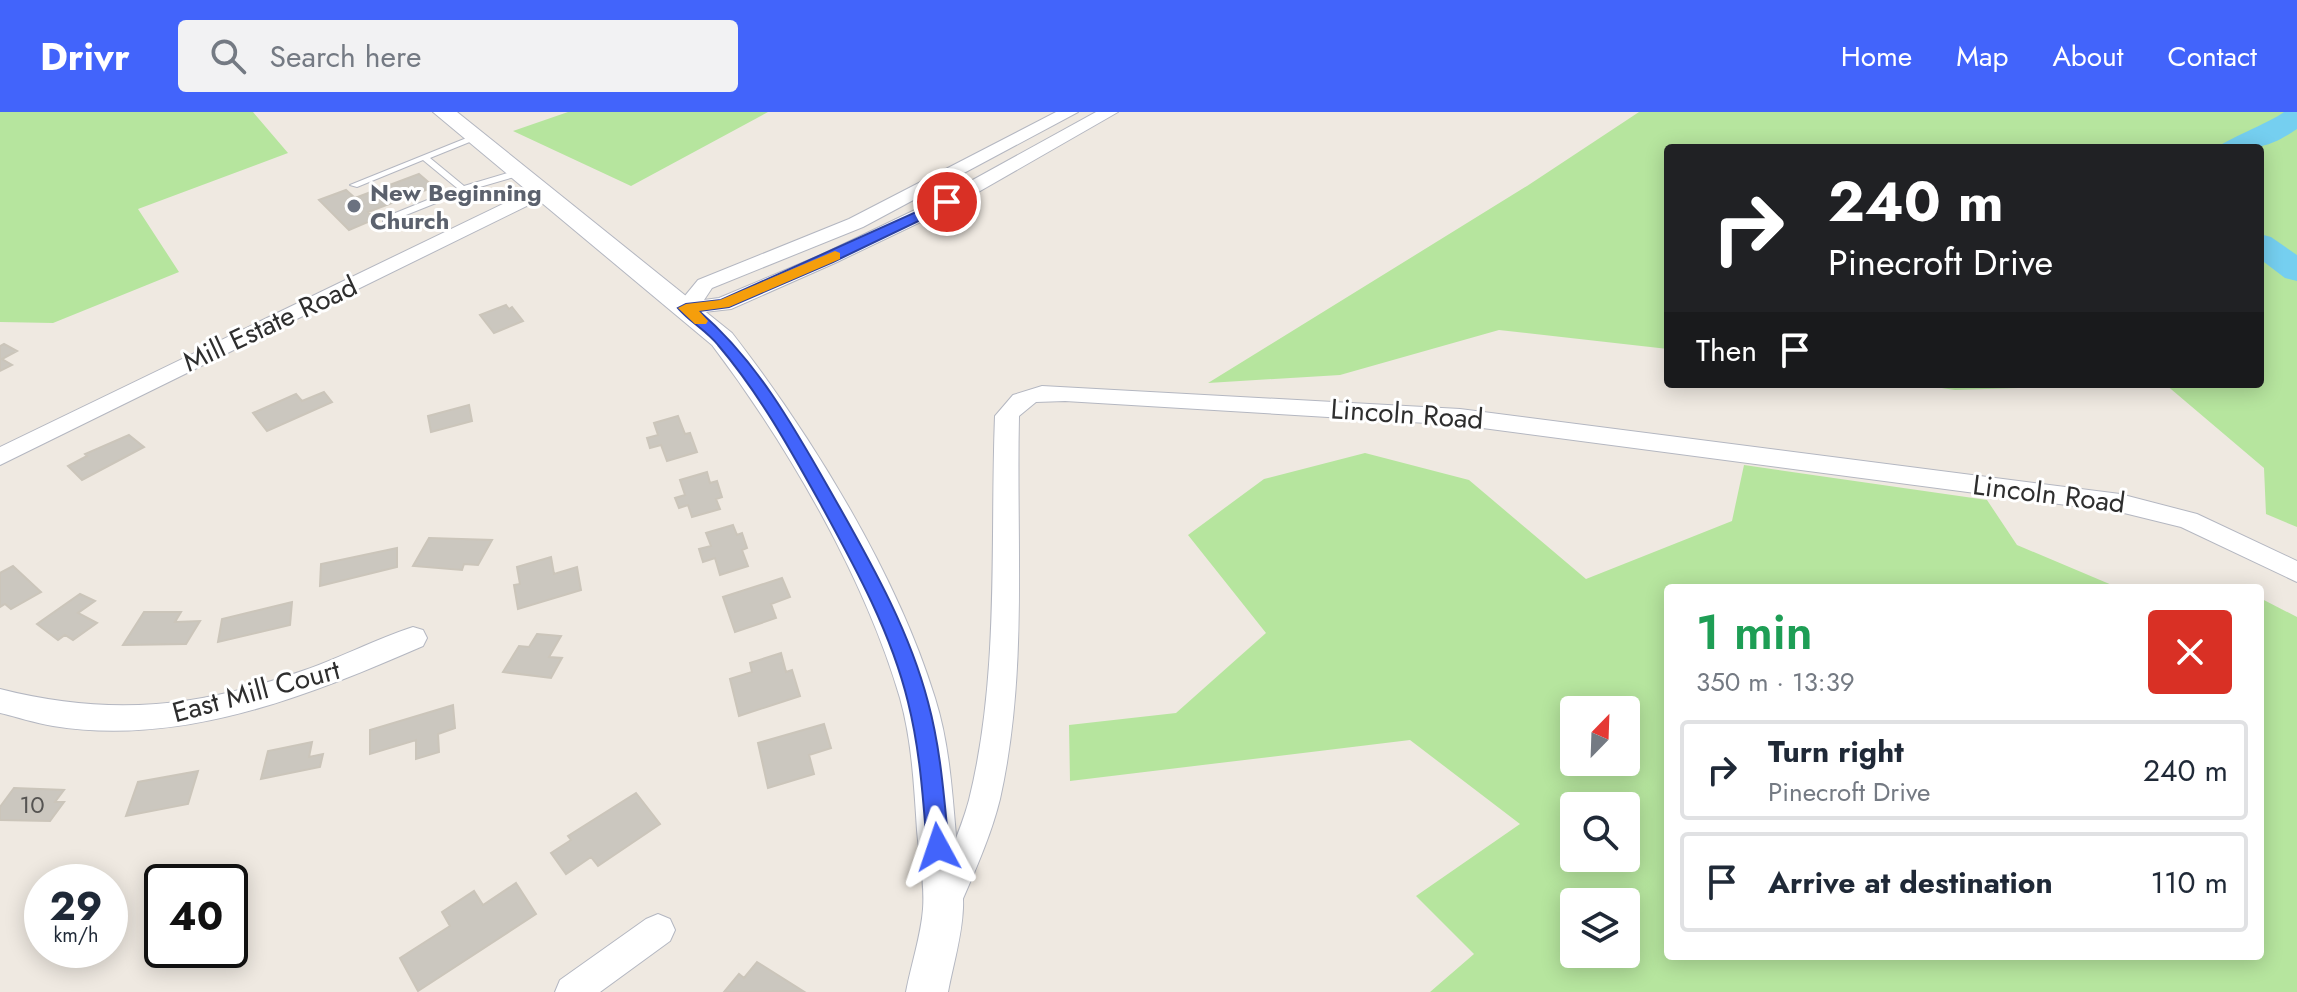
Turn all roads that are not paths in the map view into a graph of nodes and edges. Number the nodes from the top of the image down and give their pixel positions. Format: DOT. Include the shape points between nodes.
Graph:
graph roads {
  1 [pos="444,112"];
  2 [pos="1069,112"];
  3 [pos="1109,112"];
  4 [pos="474,137"];
  5 [pos="424,157"];
  6 [pos="529,183"];
  7 [pos="354,185"];
  8 [pos="463,189"];
  9 [pos="386,220"];
  10 [pos="686,308"];
  11 [pos="0,457"];
  12 [pos="2297,572"];
  13 [pos="413,638"];
  14 [pos="0,701"];
  15 [pos="943,908"];
  16 [pos="658,930"];
  17 [pos="572,992"];
  18 [pos="927,992"];
  1 -- 4 [label="street"];
  2 -- 10 [label="street" via="856,223 705,284"];
  3 -- 10 [label="street" via="947,202 828,259 723,304"];
  4 -- 5 [label="lane"];
  4 -- 6 [label="street"];
  5 -- 7 [label="lane"];
  5 -- 8 [label="lane"];
  6 -- 8 [label="lane"];
  6 -- 10 [label="street"];
  6 -- 11 [label="street, Mill Estate Road"];
  8 -- 9 [label="lane"];
  10 -- 15 [label="street" via="722,339 757,385 869,576 896,636 930,755"];
  12 -- 15 [label="street, Lincoln Road" via="2188,520 2120,503 1460,417 1031,395 1007,416 1002,655 993,756 983,803"];
  13 -- 14 [label="street, East Mill Court" via="340,671 174,714 88,720"];
  15 -- 18 [label="street"];
  16 -- 17 [label="street"];
}
